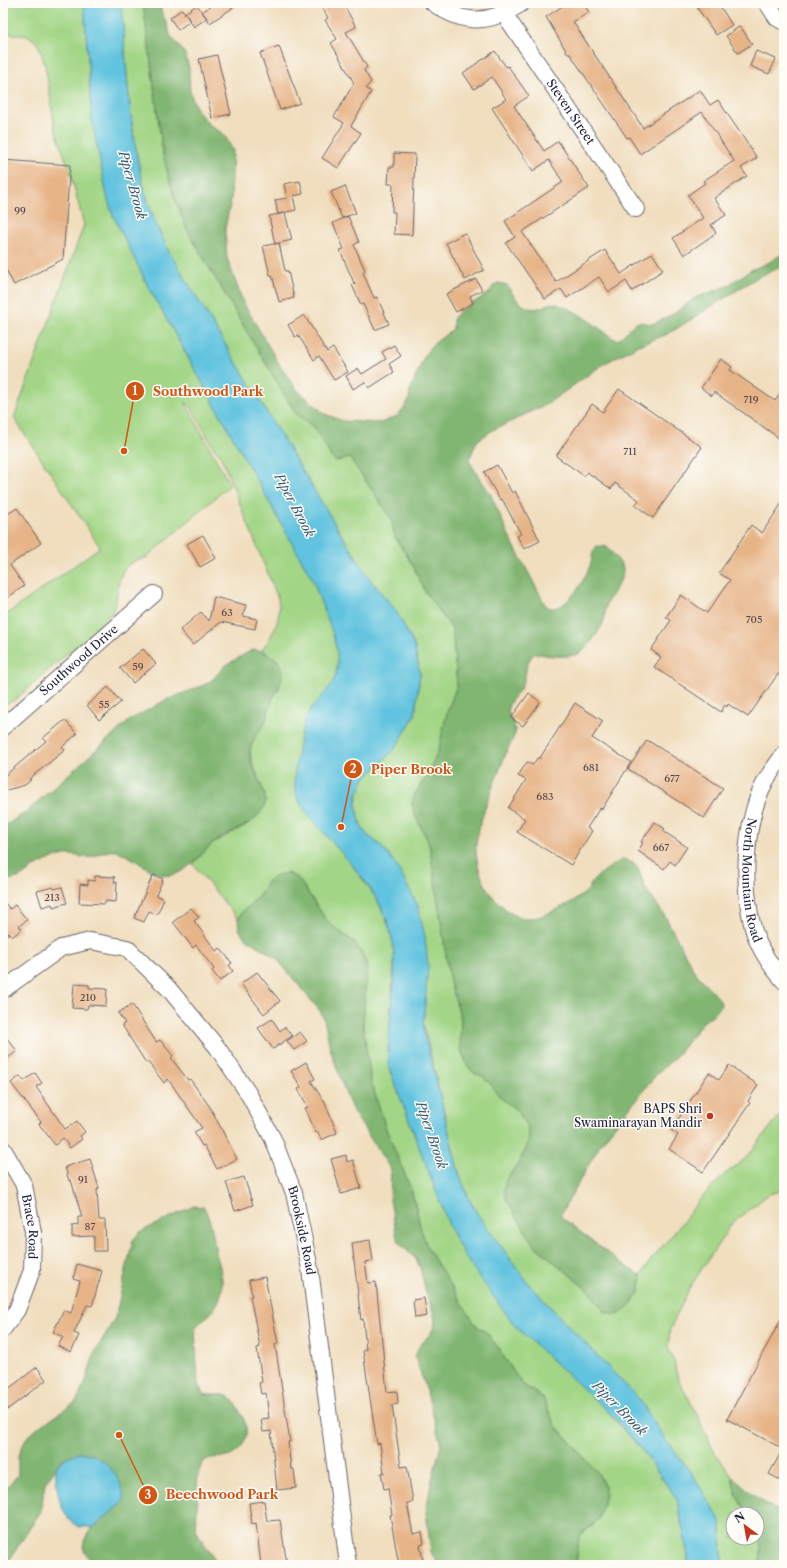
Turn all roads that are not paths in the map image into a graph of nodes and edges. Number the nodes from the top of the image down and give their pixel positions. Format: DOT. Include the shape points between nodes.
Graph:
graph roads {
  1 [pos="433,3"];
  2 [pos="522,3"];
  3 [pos="767,3"];
  4 [pos="504,15"];
  5 [pos="784,22"];
  6 [pos="636,209"];
  7 [pos="154,594"];
  8 [pos="3,727"];
  9 [pos="784,754"];
  10 [pos="784,981"];
  11 [pos="3,990"];
  12 [pos="3,1149"];
  13 [pos="3,1328"];
  14 [pos="348,1565"];
  1 -- 4 [label="street" via="451,15 476,20"];
  2 -- 4 [label="street"];
  3 -- 5 [label="street" via="777,18"];
  4 -- 6 [label="street, Steven Street"];
  7 -- 8 [label="street, Southwood Drive"];
  9 -- 10 [label="street, North Mountain Road" via="765,782 756,806 749,838 746,894 753,930 764,953"];
  11 -- 14 [label="street, Brookside Road" via="61,948 90,942 127,948 170,989 226,1060 248,1094 273,1138 294,1193 310,1270"];
  12 -- 13 [label="street, Brace Road" via="24,1185 33,1232 32,1270 17,1310"];
}
